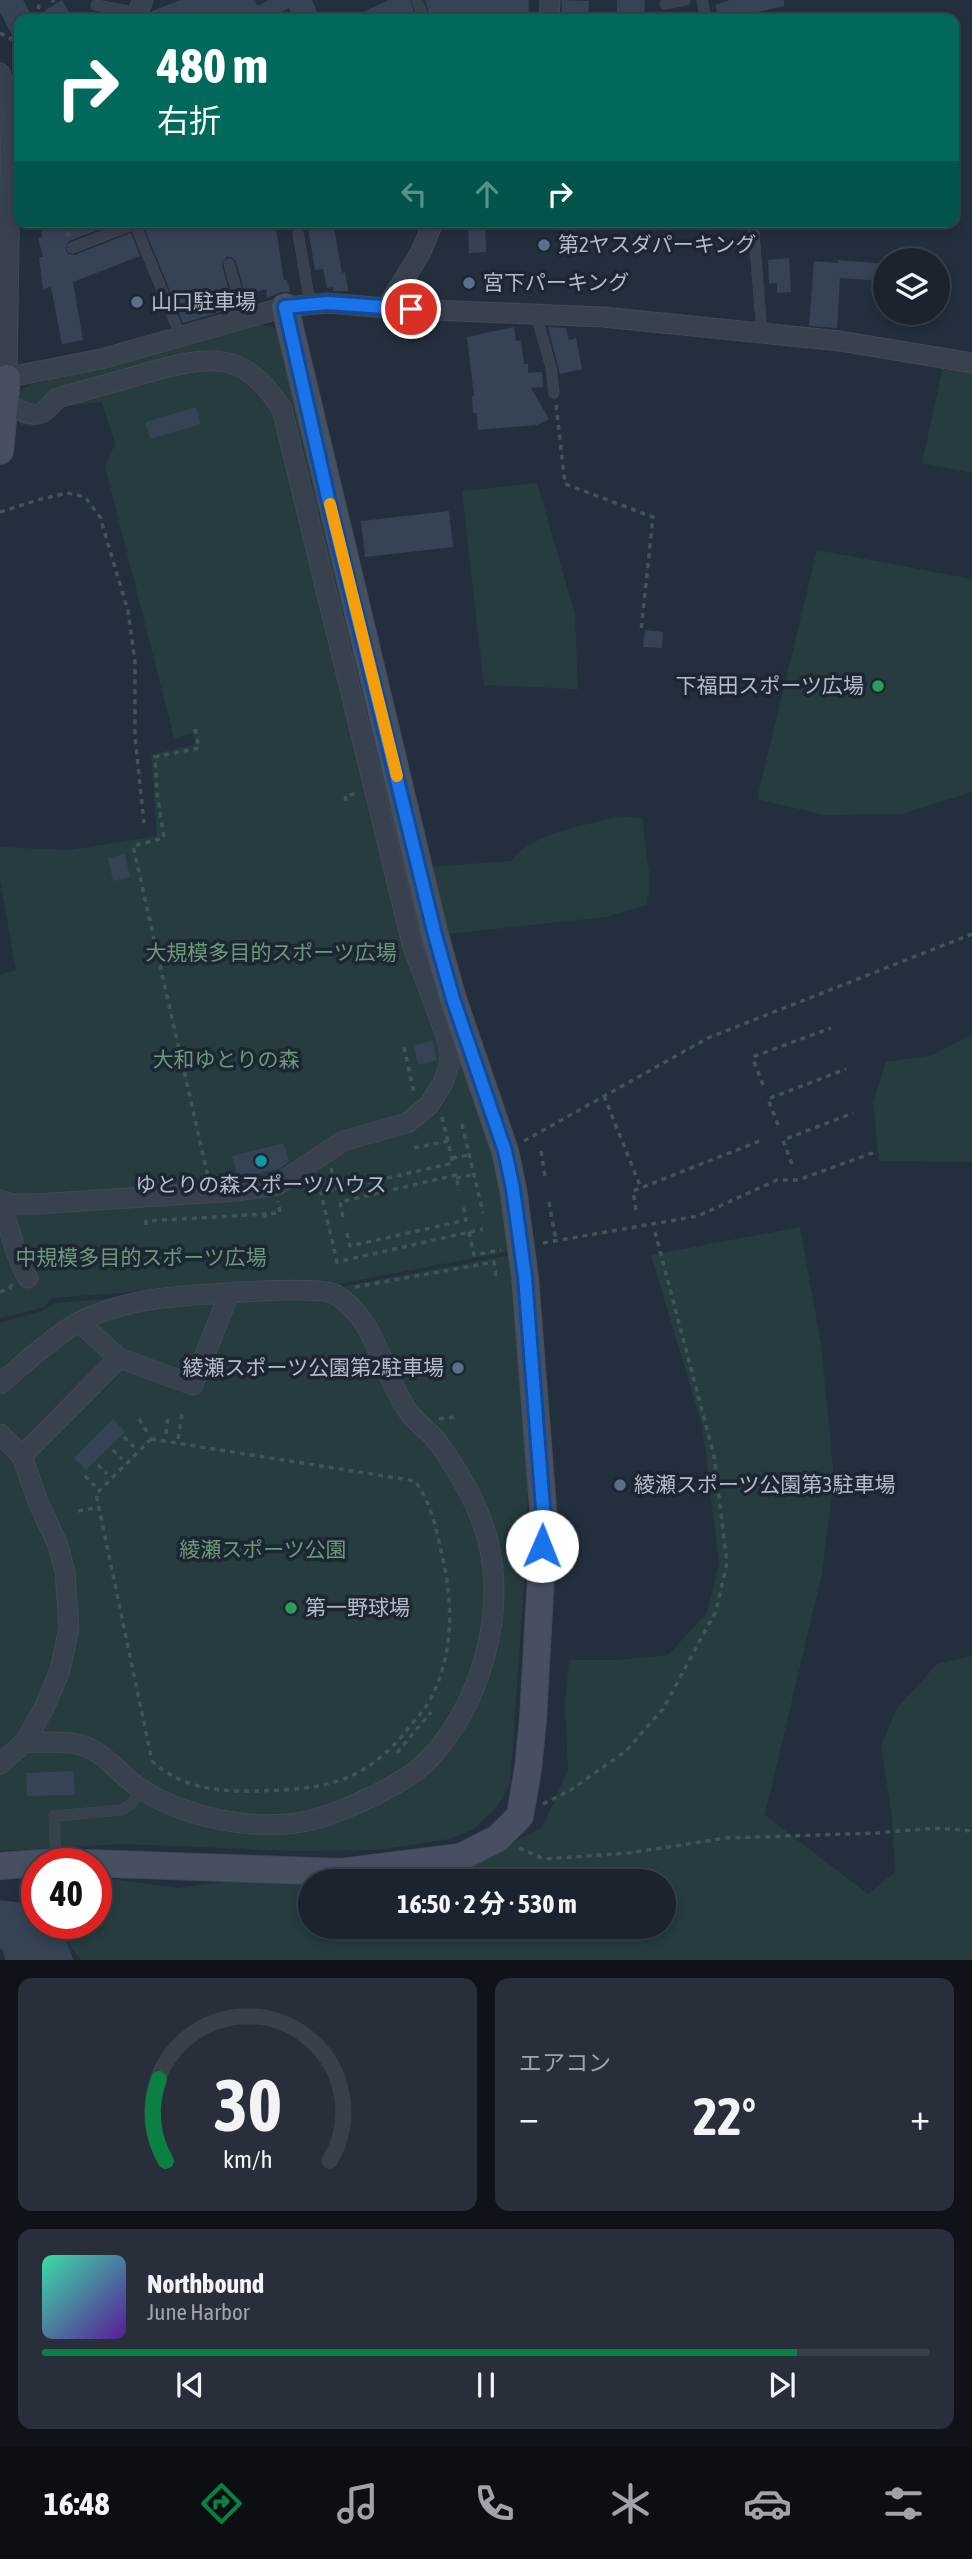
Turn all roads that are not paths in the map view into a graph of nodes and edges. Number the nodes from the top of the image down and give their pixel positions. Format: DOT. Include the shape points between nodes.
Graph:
graph roads {
  1 [pos="685,0"];
  2 [pos="665,4"];
  3 [pos="96,5"];
  4 [pos="138,14"];
  5 [pos="0,73"];
  6 [pos="14,164"];
  7 [pos="14,184"];
  8 [pos="4,208"];
  9 [pos="124,228"];
  10 [pos="139,228"];
  11 [pos="431,228"];
  12 [pos="753,228"];
  13 [pos="298,233"];
  14 [pos="72,248"];
  15 [pos="229,264"];
  16 [pos="297,305"];
  17 [pos="386,308"];
  18 [pos="536,314"];
  19 [pos="244,317"];
  20 [pos="762,333"];
  21 [pos="181,337"];
  22 [pos="972,363"];
  23 [pos="3,378"];
  24 [pos="554,393"];
  25 [pos="4,412"];
  26 [pos="0,450"];
  27 [pos="0,1200"];
  28 [pos="0,1206"];
  29 [pos="28,1278"];
  30 [pos="229,1294"];
  31 [pos="79,1322"];
  32 [pos="119,1358"];
  33 [pos="0,1384"];
  34 [pos="0,1434"];
  35 [pos="22,1456"];
  36 [pos="25,1742"];
  37 [pos="0,1764"];
  38 [pos="140,1788"];
  39 [pos="55,1848"];
  40 [pos="21,1864"];
  41 [pos="112,1864"];
  42 [pos="0,1866"];
  1 -- 2 [label="lane"];
  3 -- 4 [label="lane"];
  5 -- 6 [label="street" via="11,111"];
  7 -- 8 [label="street"];
  8 -- 23 [label="street"];
  9 -- 14 [label="lane"];
  10 -- 21 [label="lane"];
  11 -- 17 [label="street"];
  12 -- 20 [label="lane"];
  13 -- 16 [label="lane"];
  15 -- 19 [label="lane"];
  16 -- 17 [label="street"];
  16 -- 19 [label="street"];
  16 -- 41 [label="street" via="328,498 435,935 505,1151 513,1189 544,1521 528,1769 520,1816 498,1839 461,1857 342,1872"];
  17 -- 18 [label="street"];
  18 -- 20 [label="street"];
  18 -- 24 [label="lane"];
  19 -- 21 [label="street"];
  20 -- 22 [label="street"];
  21 -- 23 [label="street"];
  23 -- 25 [label="street"];
  25 -- 26 [label="street"];
  25 -- 27 [label="street" via="17,408 30,415 45,412 57,398 192,360 216,359 239,366 270,390 282,409 412,944 450,1051 443,1083 429,1105 407,1124 343,1141 276,1185 36,1204"];
  28 -- 29 [label="street"];
  30 -- 31 [label="street" via="150,1300"];
  30 -- 32 [label="street" via="194,1385"];
  30 -- 38 [label="street" via="332,1291 360,1316 409,1413 434,1437 464,1483 488,1540 494,1586 490,1636 477,1682 457,1723 428,1761 352,1807 309,1821 224,1821 185,1811"];
  31 -- 32 [label="street"];
  31 -- 33 [label="street"];
  32 -- 35 [label="street"];
  34 -- 35 [label="street"];
  35 -- 36 [label="street" via="58,1545 69,1628 60,1670"];
  36 -- 37 [label="street"];
  36 -- 38 [label="street" via="86,1746"];
  38 -- 39 [label="lane" via="122,1810 54,1815"];
  40 -- 42 [label="street"];
}
